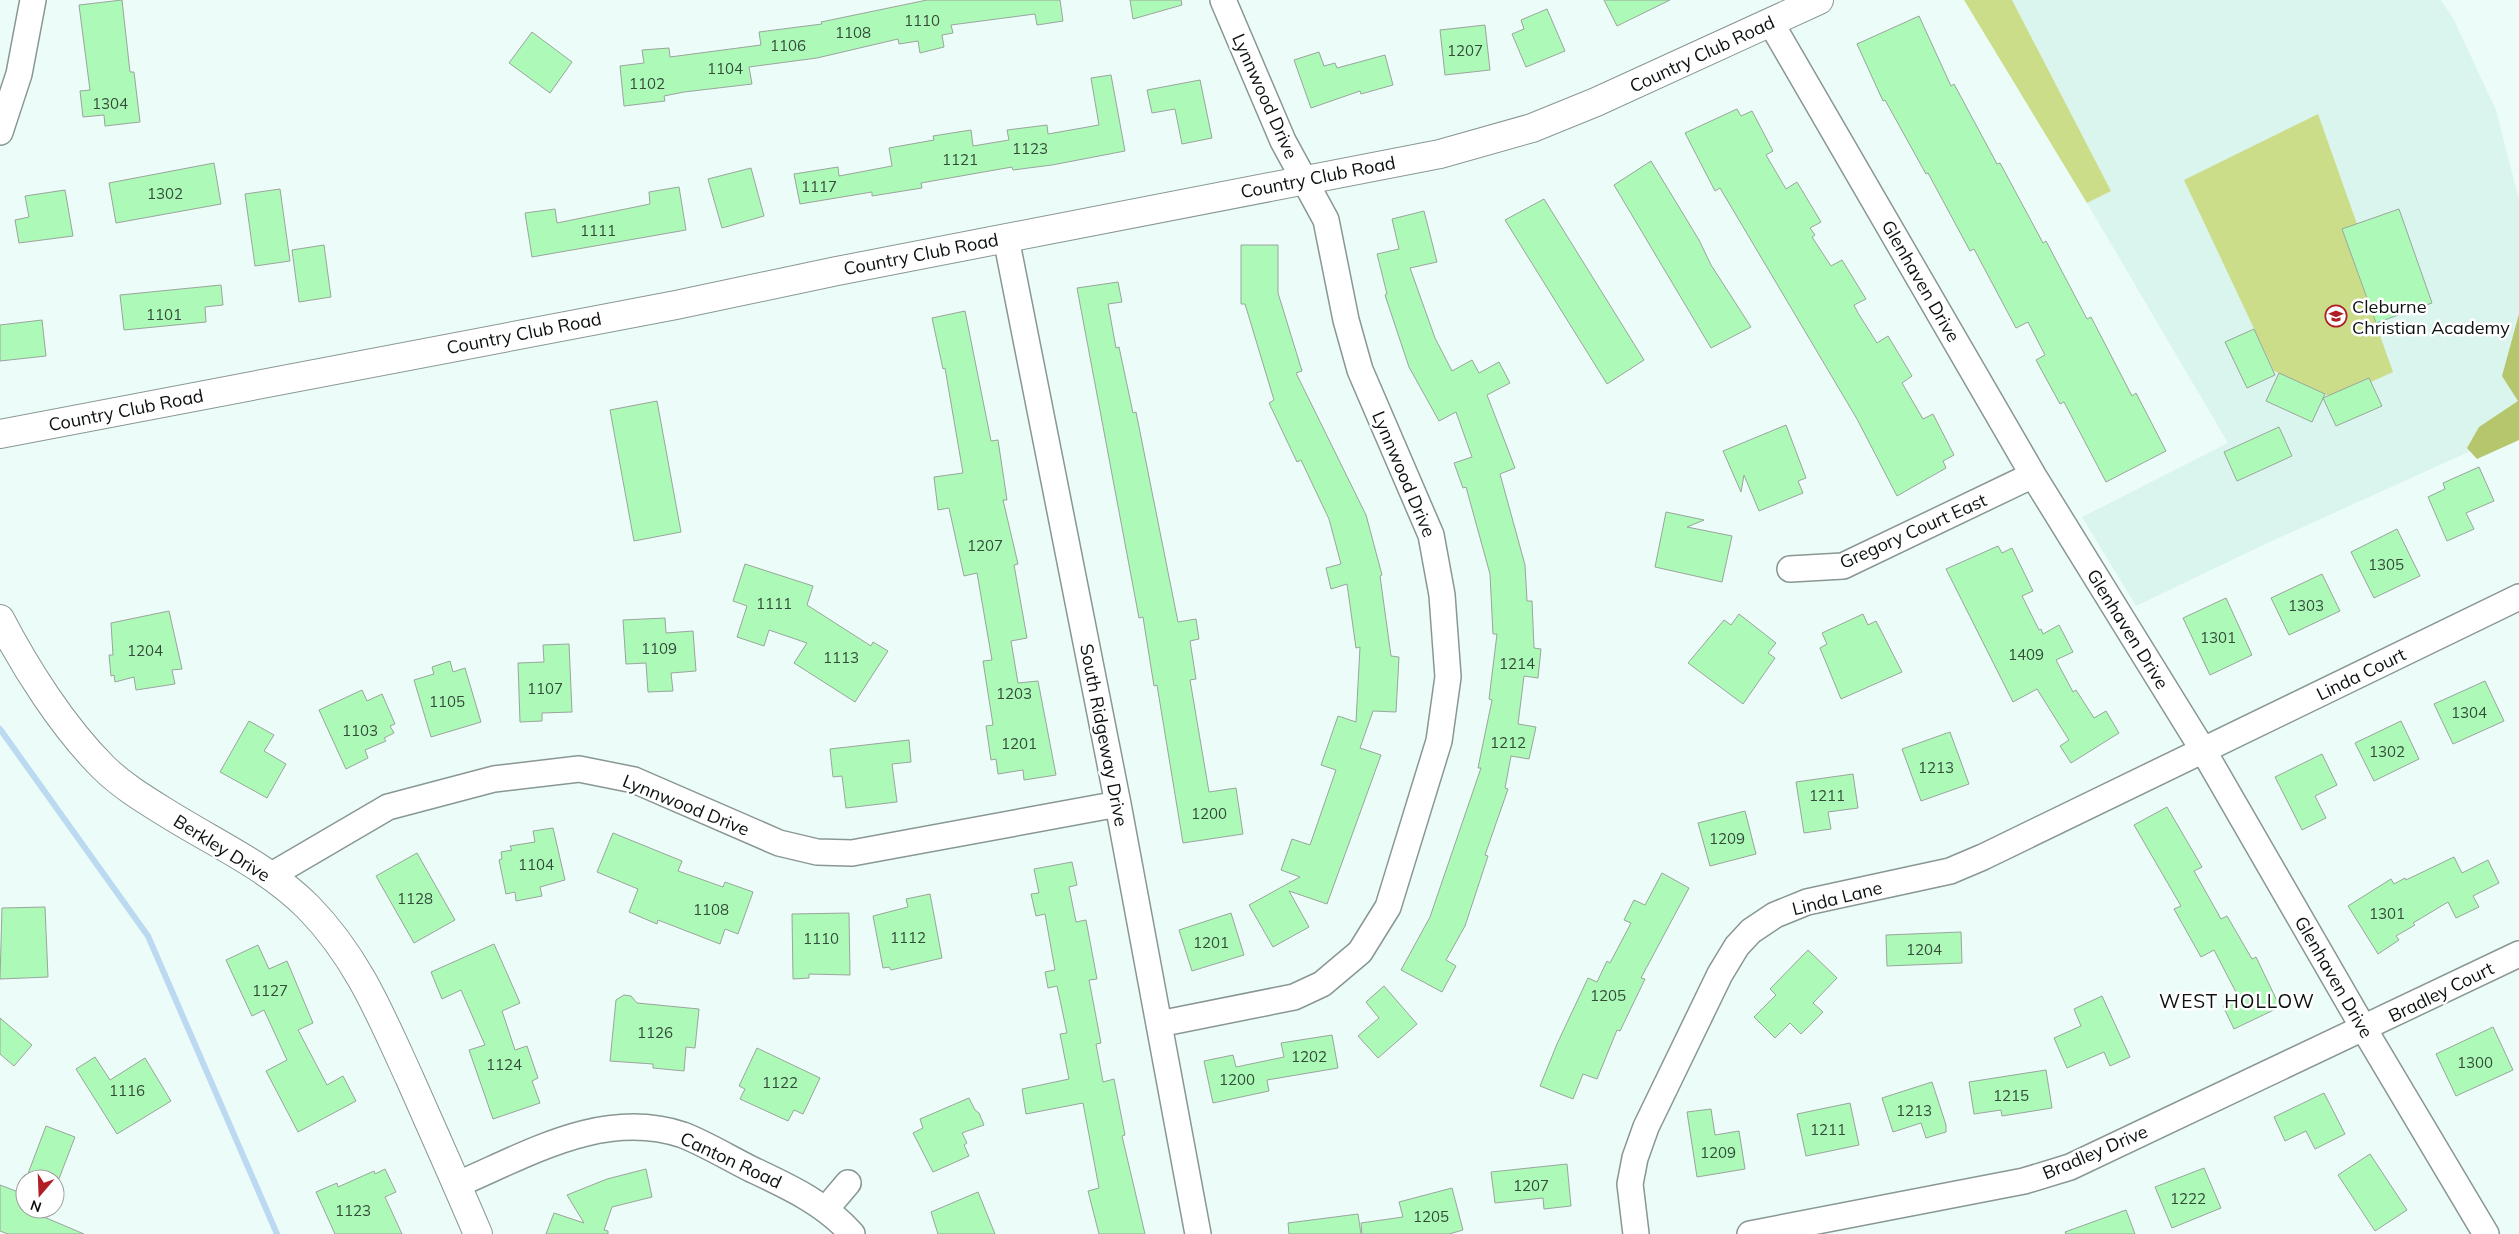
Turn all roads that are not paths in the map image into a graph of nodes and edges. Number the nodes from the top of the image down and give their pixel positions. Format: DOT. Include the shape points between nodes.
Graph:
graph roads {
  1 [pos="33,0"];
  2 [pos="1224,0"];
  3 [pos="1819,0"];
  4 [pos="1771,23"];
  5 [pos="0,132"];
  6 [pos="1304,180"];
  7 [pos="1006,238"];
  8 [pos="0,434"];
  9 [pos="2033,475"];
  10 [pos="1790,569"];
  11 [pos="2519,597"];
  12 [pos="0,619"];
  13 [pos="2203,750"];
  14 [pos="1118,804"];
  15 [pos="270,876"];
  16 [pos="2519,954"];
  17 [pos="1159,1024"];
  18 [pos="2364,1029"];
  19 [pos="848,1183"];
  20 [pos="456,1185"];
  21 [pos="826,1209"];
  22 [pos="478,1234"];
  23 [pos="852,1234"];
  24 [pos="1198,1234"];
  25 [pos="1636,1234"];
  26 [pos="1750,1234"];
  27 [pos="2486,1234"];
  1 -- 5 [label="street" via="19,74"];
  2 -- 6 [label="street, Lynnwood Drive" via="1283,141"];
  3 -- 4 [label="main road, Country Club Road"];
  4 -- 6 [label="main road, Country Club Road" via="1532,128 1440,154"];
  4 -- 9 [label="street, Glenhaven Drive"];
  6 -- 7 [label="main road, Country Club Road"];
  6 -- 17 [label="street, Lynnwood Drive" via="1326,220 1346,320 1360,370 1431,535 1442,595 1448,677 1439,741 1388,907 1360,952 1322,984 1294,997"];
  7 -- 8 [label="main road, Country Club Road"];
  7 -- 14 [label="street, South Ridgeway Drive"];
  9 -- 10 [label="street, Gregory Court East" via="1843,566"];
  9 -- 13 [label="street, Glenhaven Drive"];
  11 -- 13 [label="street, Linda Court"];
  12 -- 15 [label="main road, Berkley Drive" via="15,648 48,696 104,768 166,813 252,862"];
  13 -- 18 [label="street, Glenhaven Drive"];
  13 -- 25 [label="street, Linda Lane" via="1950,871 1807,902 1775,915 1751,932 1737,946 1720,974 1646,1127 1630,1184"];
  14 -- 15 [label="street, Lynnwood Drive" via="835,854 779,843 634,780 579,769 494,779 388,808"];
  14 -- 17 [label="street, South Ridgeway Drive"];
  15 -- 20 [label="main road, Berkley Drive" via="307,906 342,945 369,989"];
  16 -- 18 [label="street, Bradley Court"];
  17 -- 24 [label="street, South Ridgeway Drive"];
  18 -- 26 [label="street, Bradley Drive" via="2070,1167 2024,1181"];
  18 -- 27 [label="street, Glenhaven Drive"];
  19 -- 21 [label="street"];
  20 -- 21 [label="street, Canton Road" via="573,1135 603,1128 630,1127 683,1136 788,1186"];
  20 -- 22 [label="main road, Berkley Drive"];
  21 -- 23 [label="street, Canton Road"];
}
